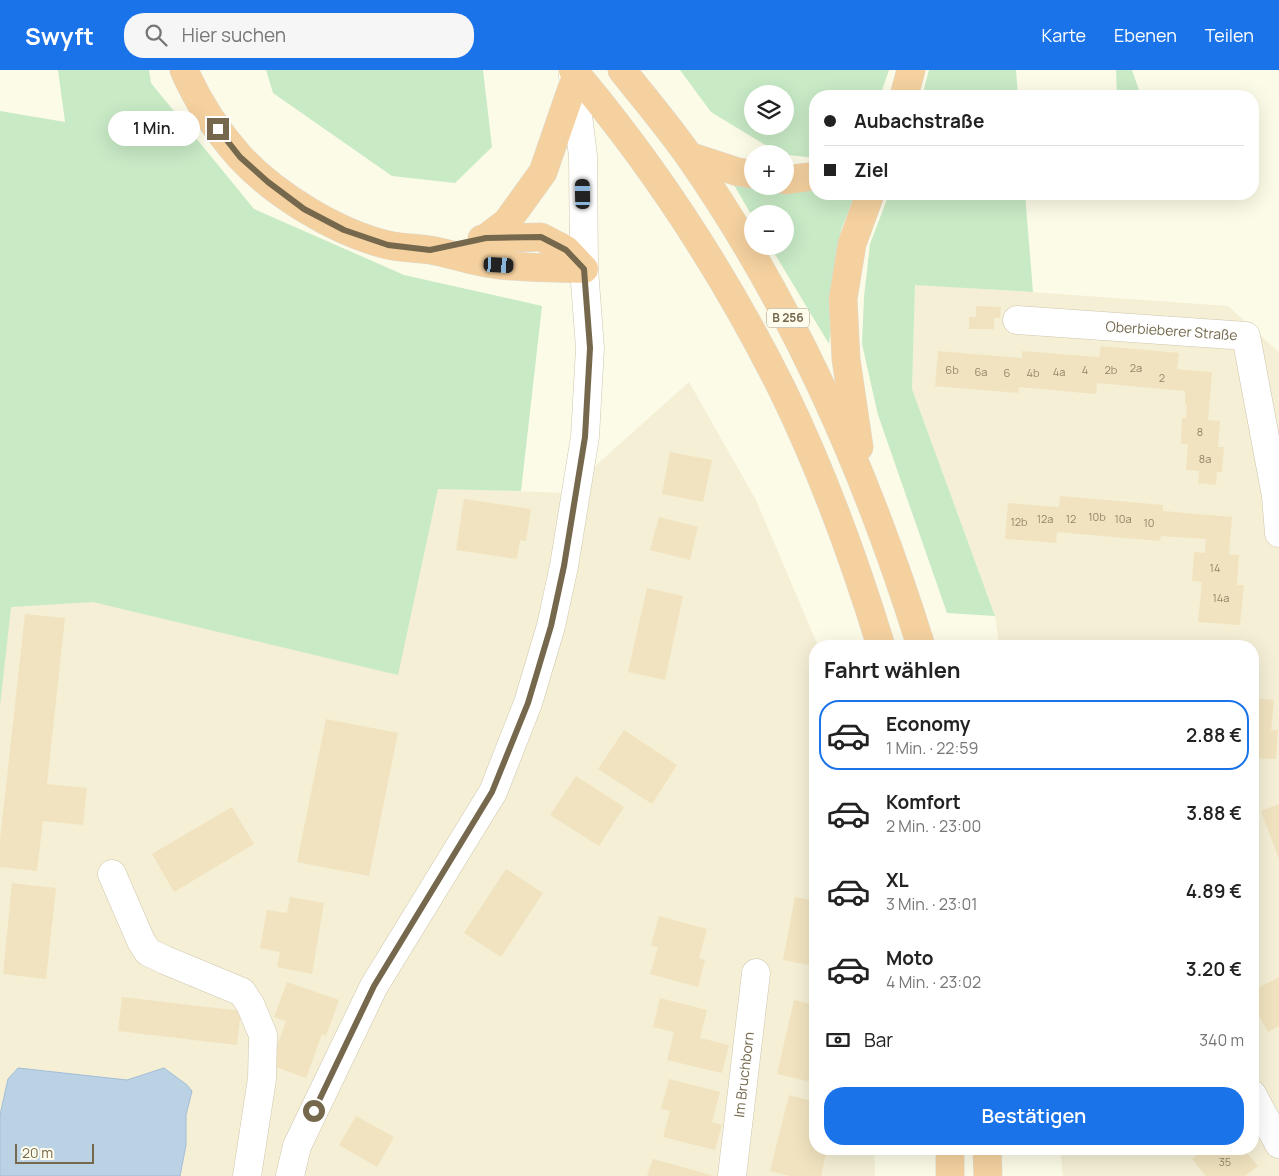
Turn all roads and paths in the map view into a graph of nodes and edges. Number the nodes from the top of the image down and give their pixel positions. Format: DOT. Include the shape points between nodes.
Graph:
graph roads {
  1 [pos="184,70"];
  2 [pos="622,70"];
  3 [pos="911,70"];
  4 [pos="573,74"];
  5 [pos="906,90"];
  6 [pos="689,156"];
  7 [pos="744,173"];
  8 [pos="809,177"];
  9 [pos="794,179"];
  10 [pos="868,200"];
  11 [pos="486,238"];
  12 [pos="430,250"];
  13 [pos="584,269"];
  14 [pos="1017,320"];
  15 [pos="866,490"];
  16 [pos="1279,533"];
  17 [pos="879,640"];
  18 [pos="919,640"];
  19 [pos="112,874"];
  20 [pos="756,973"];
  21 [pos="1259,1107"];
  22 [pos="1279,1144"];
  23 [pos="950,1155"];
  24 [pos="987,1155"];
  25 [pos="247,1176"];
  26 [pos="290,1176"];
  27 [pos="732,1176"];
  28 [pos="950,1176"];
  29 [pos="988,1176"];
  1 -- 12 [label="highway" via="218,129 240,157 297,204 344,230 388,245"];
  2 -- 6 [label="highway, B 256"];
  3 -- 5 [label="highway"];
  4 -- 11 [label="highway" via="543,172 507,222"];
  4 -- 13 [label="street" via="583,156"];
  4 -- 17 [label="highway, B 256" via="626,136 658,180 752,332 809,450 848,545"];
  6 -- 7 [label="highway"];
  6 -- 15 [label="highway, B 256" via="772,287 814,370"];
  8 -- 9 [label="highway"];
  10 -- 15 [label="highway" via="852,244 843,299 846,359"];
  11 -- 12 [label="highway"];
  11 -- 13 [label="highway" via="541,237 566,250"];
  12 -- 13 [label="highway" via="499,265"];
  13 -- 26 [label="street" via="590,348 585,437 564,566 551,626 528,703 492,792 374,986 297,1146"];
  14 -- 16 [label="street, Oberbieberer Straße" via="1246,336 1276,496"];
  15 -- 18 [label="highway, B 256"];
  19 -- 25 [label="street" via="148,952 242,992 250,1004 263,1035 262,1079"];
  20 -- 27 [label="street, Im Bruchborn"];
  21 -- 22 [label="street"];
  23 -- 28 [label="highway"];
  24 -- 29 [label="highway"];
}
